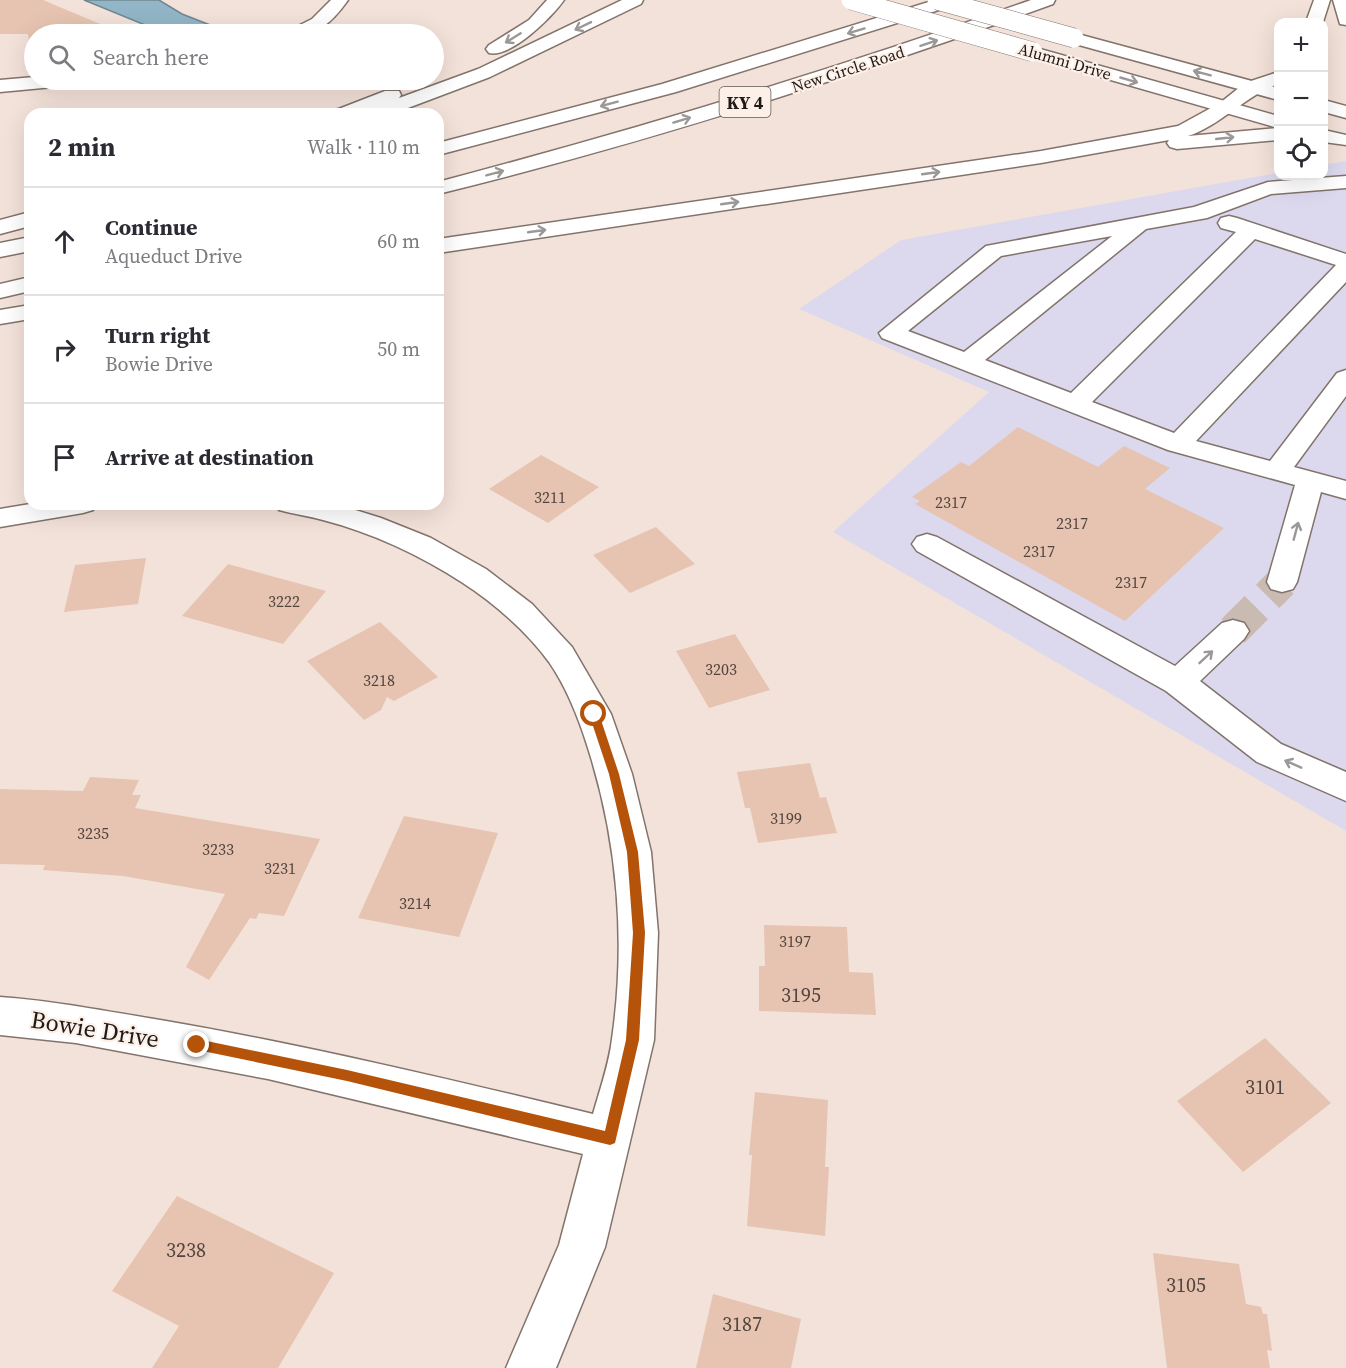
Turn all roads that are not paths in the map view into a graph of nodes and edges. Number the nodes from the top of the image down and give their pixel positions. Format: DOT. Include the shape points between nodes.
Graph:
graph roads {
  1 [pos="340,0"];
  2 [pos="556,0"];
  3 [pos="635,0"];
  4 [pos="851,0"];
  5 [pos="937,0"];
  6 [pos="952,0"];
  7 [pos="1047,0"];
  8 [pos="1322,0"];
  9 [pos="1341,0"];
  10 [pos="1316,18"];
  11 [pos="1346,20"];
  12 [pos="316,24"];
  13 [pos="444,74"];
  14 [pos="1274,79"];
  15 [pos="24,84"];
  16 [pos="0,86"];
  17 [pos="1252,87"];
  18 [pos="444,88"];
  19 [pos="404,90"];
  20 [pos="438,90"];
  21 [pos="1274,93"];
  22 [pos="1227,107"];
  23 [pos="1328,107"];
  24 [pos="359,108"];
  25 [pos="390,108"];
  26 [pos="1346,112"];
  27 [pos="1274,121"];
  28 [pos="1274,134"];
  29 [pos="444,147"];
  30 [pos="1041,157"];
  31 [pos="1346,182"];
  32 [pos="444,186"];
  33 [pos="1199,213"];
  34 [pos="24,221"];
  35 [pos="1140,224"];
  36 [pos="0,227"];
  37 [pos="1251,230"];
  38 [pos="24,245"];
  39 [pos="444,245"];
  40 [pos="0,250"];
  41 [pos="1346,261"];
  42 [pos="1341,280"];
  43 [pos="24,285"];
  44 [pos="0,291"];
  45 [pos="24,313"];
  46 [pos="0,317"];
  47 [pos="967,362"];
  48 [pos="1346,378"];
  49 [pos="1075,404"];
  50 [pos="1178,444"];
  51 [pos="1276,472"];
  52 [pos="1310,480"];
  53 [pos="1346,490"];
  54 [pos="47,510"];
  55 [pos="321,510"];
  56 [pos="0,518"];
  57 [pos="927,544"];
  58 [pos="1282,582"];
  59 [pos="1233,631"];
  60 [pos="1178,682"];
  61 [pos="1346,788"];
  62 [pos="0,1016"];
  63 [pos="610,1139"];
  64 [pos="531,1368"];
  1 -- 12 [label="main road"];
  2 -- 13 [label="main road, one-way" via="535,24 516,37"];
  3 -- 18 [label="main road, one-way" via="484,73"];
  4 -- 22 [label="main road, Alumni Drive, one-way, bridge"];
  17 -- 5 [label="main road, Alumni Drive, one-way, bridge"];
  6 -- 29 [label="main road, New Circle Road / KY 4, one-way" via="669,88"];
  32 -- 7 [label="main road, New Circle Road / KY 4, one-way" via="810,82"];
  8 -- 10 [label="main road"];
  9 -- 11 [label="main road"];
  14 -- 17 [label="main road"];
  15 -- 16 [label="main road"];
  17 -- 21 [label="main road, Alumni Drive"];
  17 -- 22 [label="main road"];
  19 -- 24 [label="main road"];
  20 -- 25 [label="main road, one-way"];
  22 -- 27 [label="main road, Alumni Drive"];
  22 -- 30 [label="main road" via="1184,131"];
  23 -- 26 [label="main road"];
  30 -- 28 [label="main road, one-way"];
  39 -- 30 [label="main road, one-way"];
  31 -- 33 [label="main road" via="1268,188"];
  33 -- 35 [label="main road"];
  33 -- 37 [label="main road"];
  34 -- 36 [label="main road"];
  35 -- 47 [label="main road"];
  35 -- 47 [label="main road" via="994,251 891,333"];
  37 -- 41 [label="main road"];
  37 -- 49 [label="main road"];
  38 -- 40 [label="main road"];
  42 -- 50 [label="main road"];
  43 -- 44 [label="main road"];
  45 -- 46 [label="main road"];
  47 -- 49 [label="main road"];
  48 -- 51 [label="main road"];
  49 -- 50 [label="main road"];
  50 -- 51 [label="main road"];
  51 -- 52 [label="main road"];
  52 -- 53 [label="main road"];
  58 -- 52 [label="main road, one-way"];
  54 -- 56 [label="main road"];
  55 -- 63 [label="main road" via="421,545 475,576 521,612 561,655 594,714 614,774 632,852 639,933 633,1040"];
  57 -- 60 [label="main road"];
  60 -- 59 [label="main road, one-way"];
  61 -- 60 [label="main road, one-way" via="1269,753"];
  62 -- 63 [label="main road, Bowie Drive" via="197,1045 347,1076"];
  63 -- 64 [label="main road" via="582,1247"];
}
